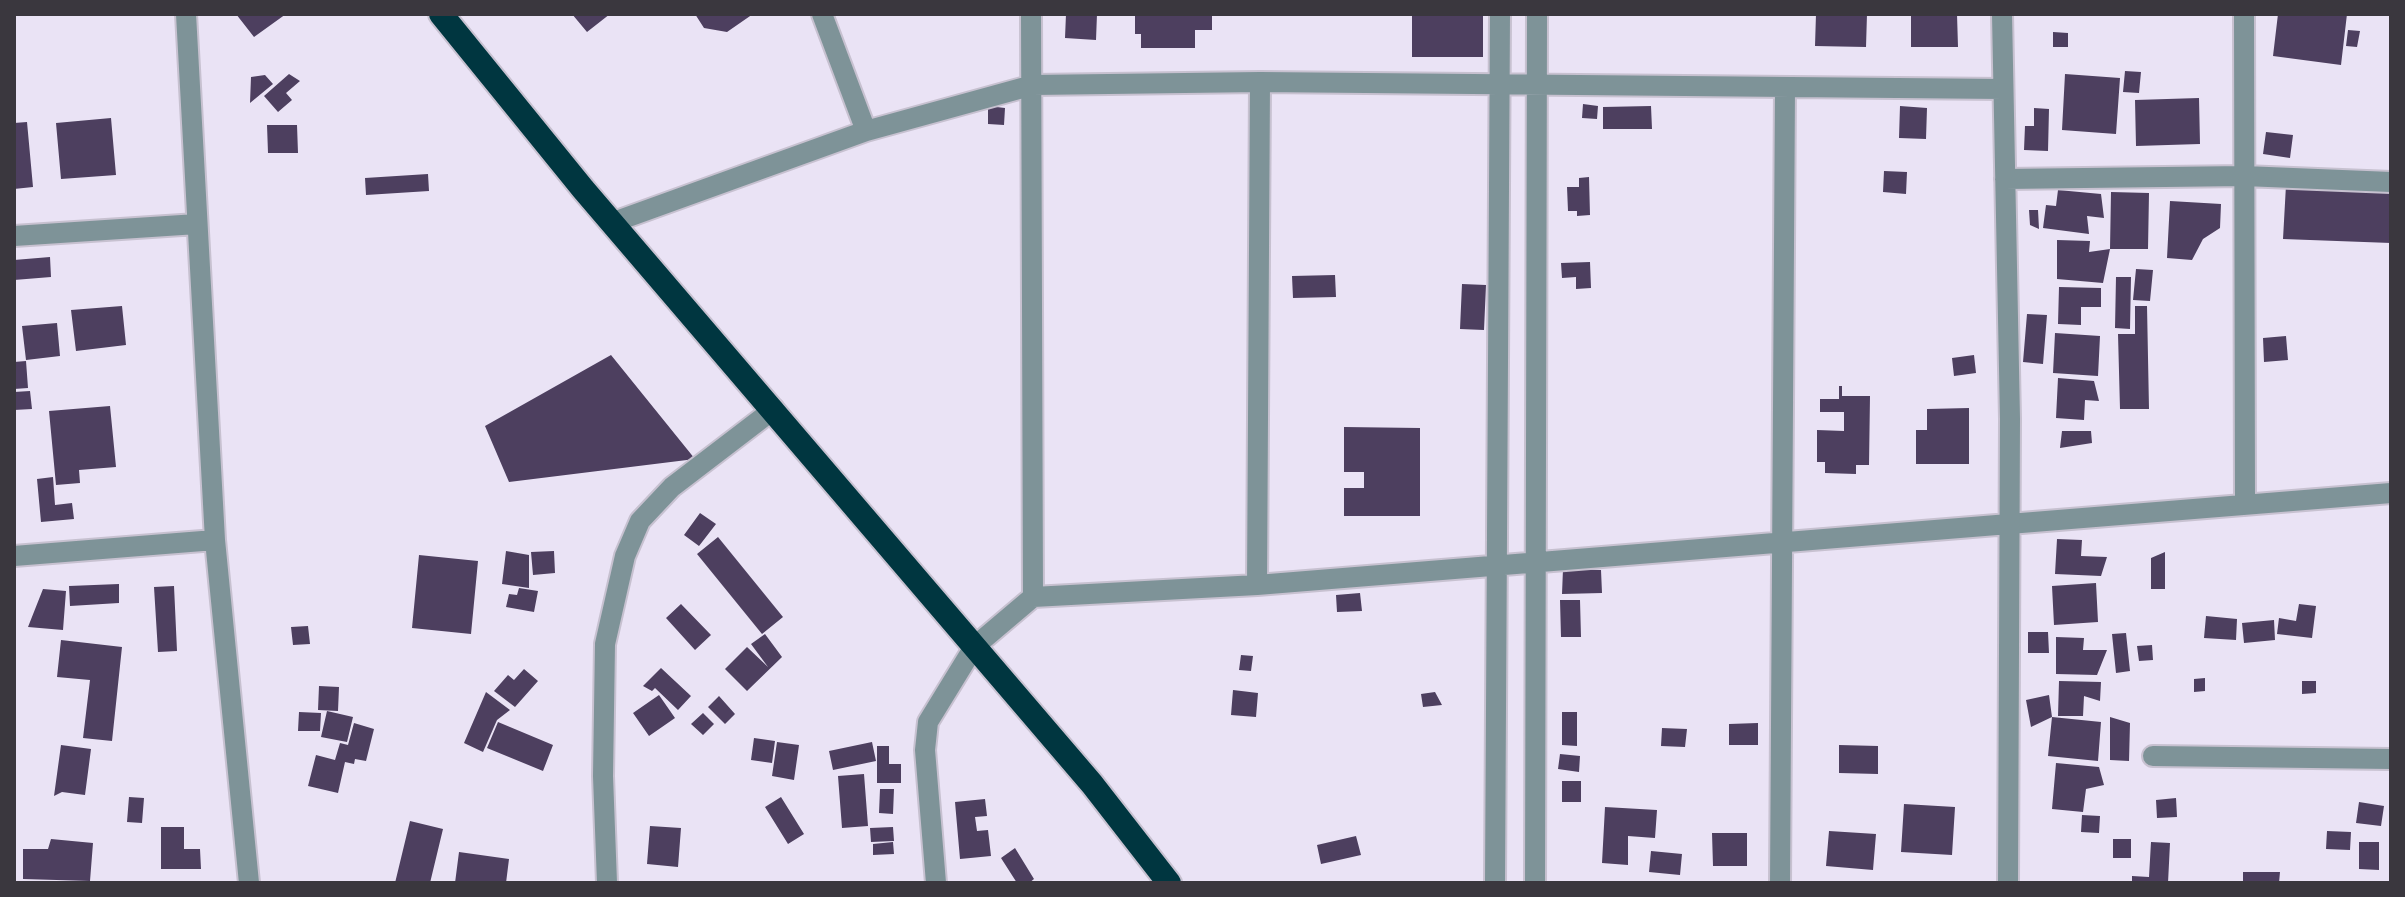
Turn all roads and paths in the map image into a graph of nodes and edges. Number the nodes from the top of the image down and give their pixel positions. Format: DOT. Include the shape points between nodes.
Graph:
graph roads {
  1 [pos="186,14"];
  2 [pos="441,14"];
  3 [pos="822,14"];
  4 [pos="1031,14"];
  5 [pos="1500,14"];
  6 [pos="1537,14"];
  7 [pos="2002,14"];
  8 [pos="2244,14"];
  9 [pos="1260,82"];
  10 [pos="1033,85"];
  11 [pos="1499,85"];
  12 [pos="1536,85"];
  13 [pos="1785,87"];
  14 [pos="2003,89"];
  15 [pos="866,131"];
  16 [pos="2244,176"];
  17 [pos="2005,179"];
  18 [pos="2391,182"];
  19 [pos="614,222"];
  20 [pos="197,224"];
  21 [pos="14,236"];
  22 [pos="774,409"];
  23 [pos="2391,493"];
  24 [pos="2245,505"];
  25 [pos="2009,525"];
  26 [pos="215,540"];
  27 [pos="1784,543"];
  28 [pos="14,556"];
  29 [pos="1538,561"];
  30 [pos="1496,565"];
  31 [pos="1257,585"];
  32 [pos="1033,597"];
  33 [pos="974,647"];
  34 [pos="2153,756"];
  35 [pos="2391,759"];
  36 [pos="249,883"];
  37 [pos="607,883"];
  38 [pos="936,883"];
  39 [pos="1169,883"];
  40 [pos="1495,883"];
  41 [pos="1535,883"];
  42 [pos="1780,883"];
  43 [pos="2008,883"];
  1 -- 20 [label="street"];
  2 -- 19 [label="highway"];
  3 -- 15 [label="street"];
  4 -- 10 [label="street"];
  5 -- 11 [label="street"];
  6 -- 12 [label="street"];
  7 -- 14 [label="street"];
  8 -- 16 [label="street"];
  9 -- 10 [label="street"];
  9 -- 11 [label="street"];
  9 -- 31 [label="street"];
  10 -- 15 [label="street"];
  10 -- 32 [label="street"];
  11 -- 12 [label="street"];
  11 -- 30 [label="street"];
  12 -- 13 [label="street"];
  12 -- 29 [label="street"];
  13 -- 14 [label="street"];
  13 -- 27 [label="street"];
  14 -- 17 [label="street"];
  15 -- 19 [label="street"];
  16 -- 17 [label="street"];
  16 -- 18 [label="street"];
  16 -- 24 [label="street"];
  17 -- 25 [label="street"];
  19 -- 22 [label="highway"];
  20 -- 21 [label="street"];
  20 -- 26 [label="street"];
  22 -- 33 [label="highway"];
  22 -- 37 [label="street" via="672,487 640,521 625,556 605,644"];
  23 -- 24 [label="street"];
  24 -- 25 [label="street"];
  25 -- 27 [label="street"];
  25 -- 43 [label="street"];
  26 -- 28 [label="street"];
  26 -- 36 [label="street"];
  27 -- 29 [label="street"];
  27 -- 42 [label="street"];
  29 -- 30 [label="street"];
  29 -- 41 [label="street"];
  30 -- 31 [label="street"];
  30 -- 40 [label="street"];
  31 -- 32 [label="street"];
  32 -- 33 [label="street"];
  33 -- 38 [label="street" via="928,722 925,750"];
  33 -- 39 [label="highway"];
  34 -- 35 [label="street"];
}
